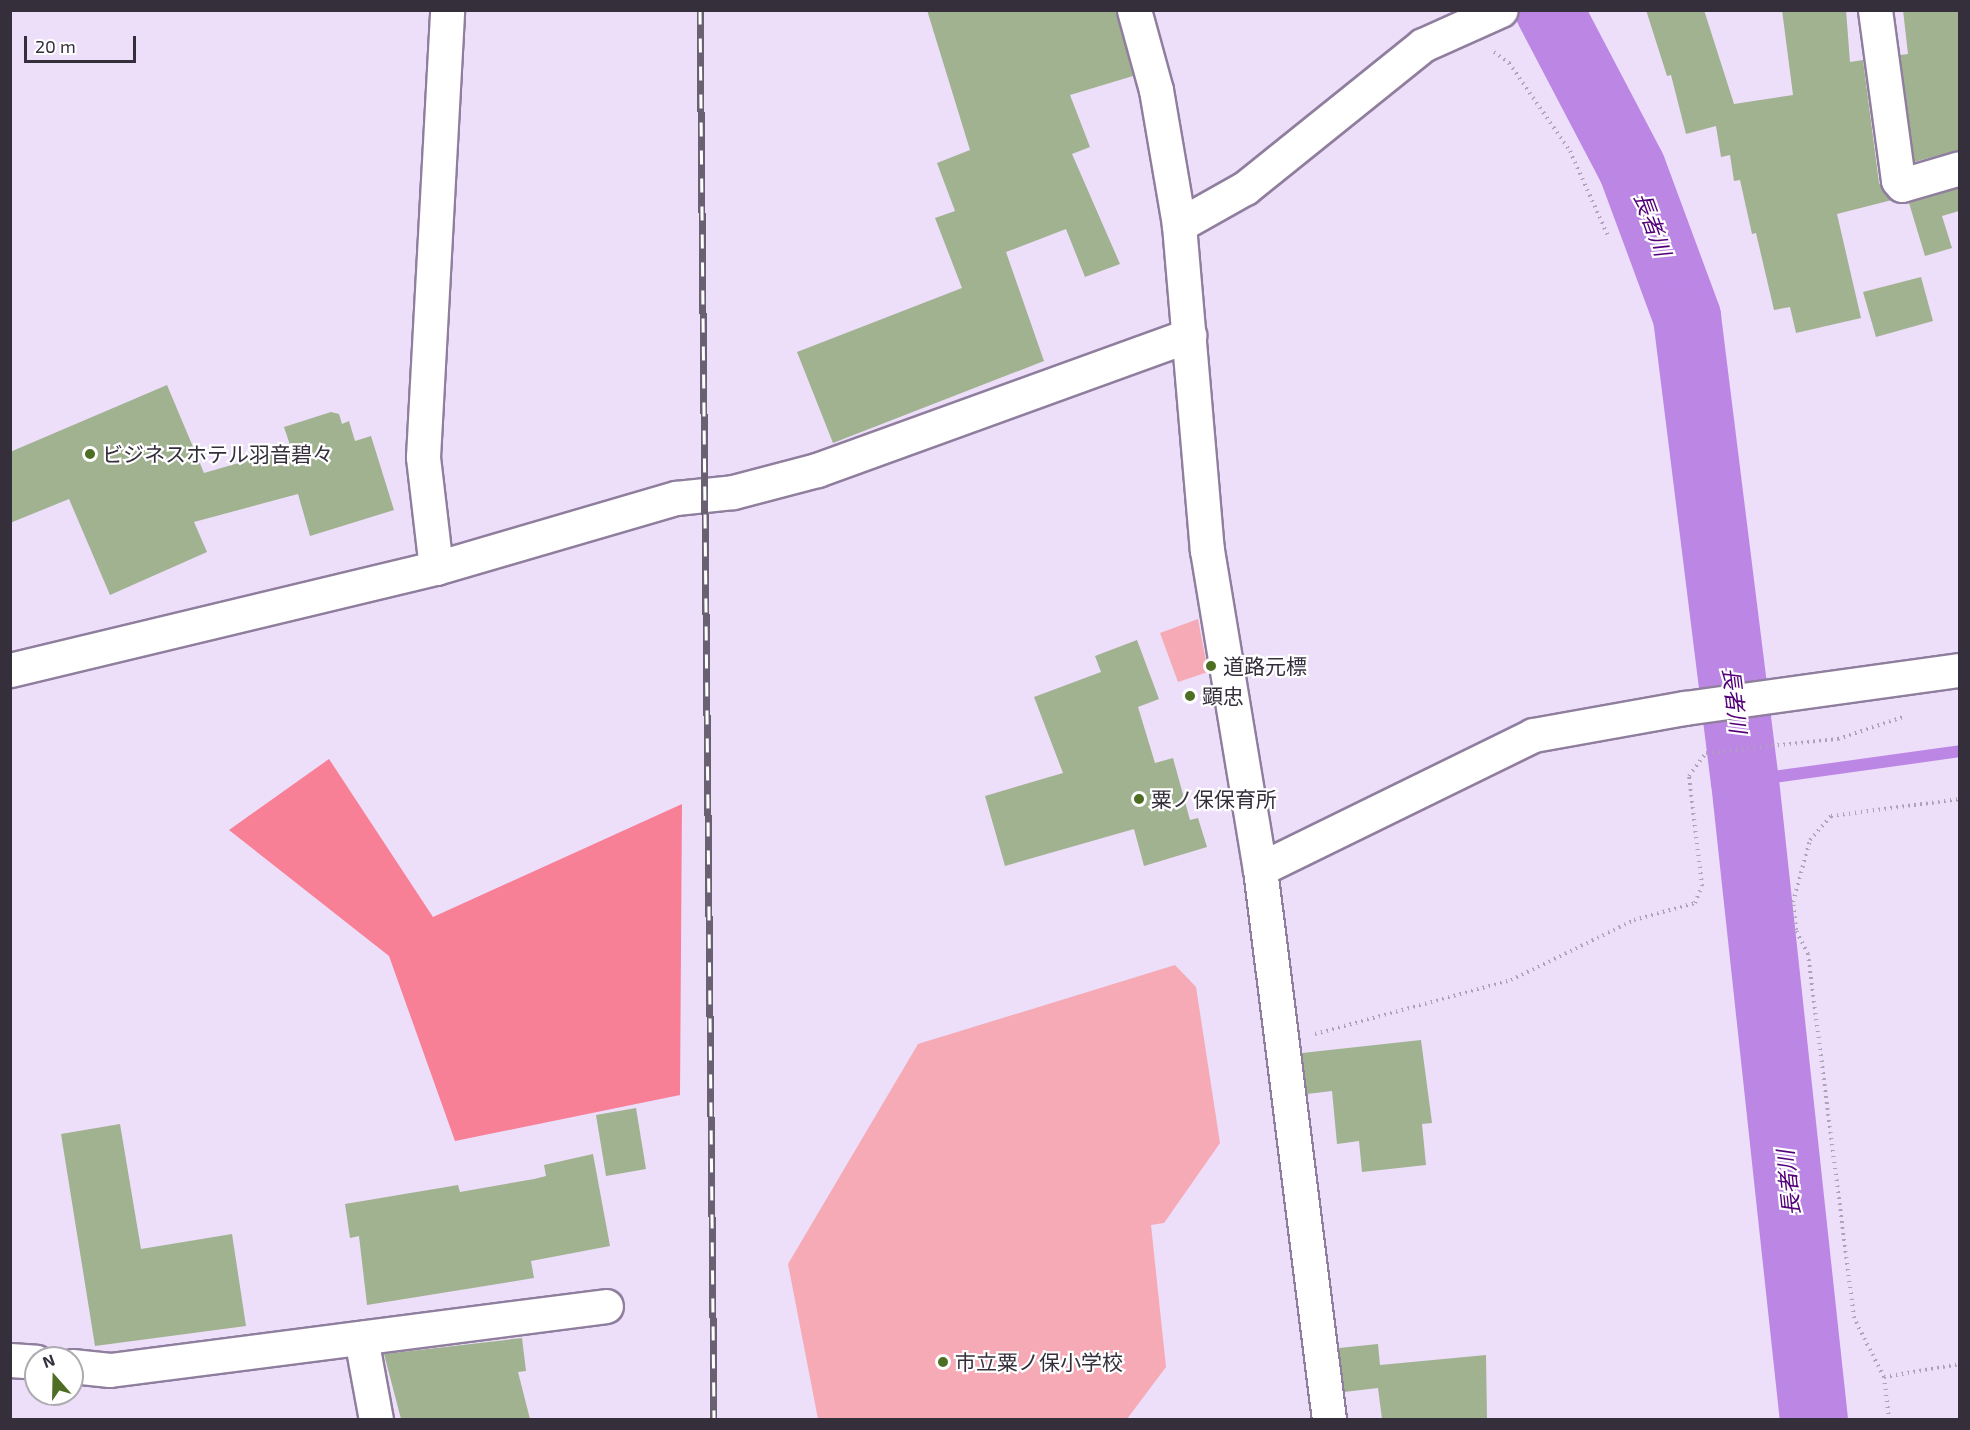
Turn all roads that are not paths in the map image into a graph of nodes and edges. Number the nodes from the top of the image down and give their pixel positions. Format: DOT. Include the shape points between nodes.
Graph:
graph roads {
  1 [pos="447,10"];
  2 [pos="1134,10"];
  3 [pos="1501,10"];
  4 [pos="1875,10"];
  5 [pos="1959,168"];
  6 [pos="1179,225"];
  7 [pos="1189,335"];
  8 [pos="436,568"];
  9 [pos="10,670"];
  10 [pos="1959,670"];
  11 [pos="1260,869"];
  12 [pos="606,1306"];
  13 [pos="361,1338"];
  14 [pos="84,1367"];
  15 [pos="376,1419"];
  16 [pos="1329,1419"];
  1 -- 8 [label="street" via="423,457"];
  2 -- 6 [label="street" via="1156,90"];
  3 -- 6 [label="street" via="1424,45 1245,188"];
  4 -- 5 [label="street" via="1898,180 1902,184"];
  6 -- 7 [label="street"];
  7 -- 8 [label="street" via="817,470 733,492 676,498"];
  7 -- 11 [label="street" via="1207,550"];
  8 -- 9 [label="street"];
  10 -- 11 [label="street" via="1685,708 1533,735"];
  11 -- 16 [label="street"];
  12 -- 13 [label="street"];
  13 -- 14 [label="street" via="110,1370"];
  13 -- 15 [label="street"];
}
